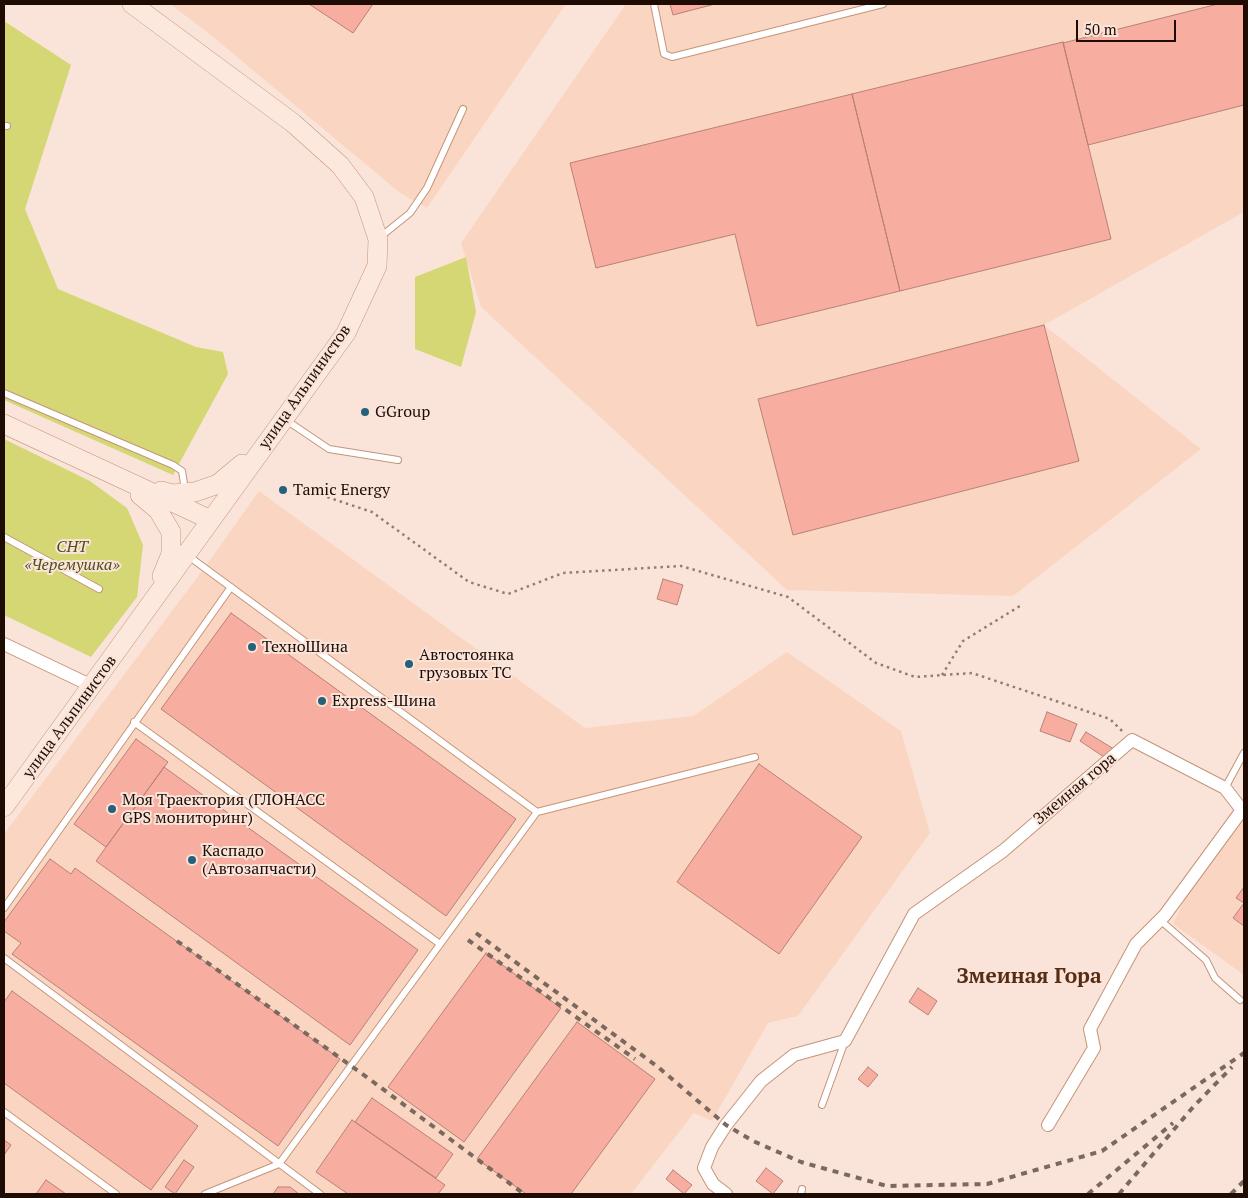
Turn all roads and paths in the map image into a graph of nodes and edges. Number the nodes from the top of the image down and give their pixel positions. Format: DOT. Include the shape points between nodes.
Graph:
graph roads {
  1 [pos="132,4"];
  2 [pos="654,4"];
  3 [pos="883,4"];
  4 [pos="463,109"];
  5 [pos="378,239"];
  6 [pos="4,393"];
  7 [pos="281,421"];
  8 [pos="4,424"];
  9 [pos="81,460"];
  10 [pos="398,460"];
  11 [pos="126,481"];
  12 [pos="314,493"];
  13 [pos="185,494"];
  14 [pos="211,520"];
  15 [pos="4,537"];
  16 [pos="186,554"];
  17 [pos="231,587"];
  18 [pos="99,589"];
  19 [pos="1020,606"];
  20 [pos="135,628"];
  21 [pos="4,644"];
  22 [pos="942,675"];
  23 [pos="92,686"];
  24 [pos="134,722"];
  25 [pos="1132,740"];
  26 [pos="1244,753"];
  27 [pos="755,756"];
  28 [pos="1225,788"];
  29 [pos="4,807"];
  30 [pos="1243,811"];
  31 [pos="537,812"];
  32 [pos="4,908"];
  33 [pos="1160,920"];
  34 [pos="440,944"];
  35 [pos="4,958"];
  36 [pos="1240,1000"];
  37 [pos="845,1041"];
  38 [pos="822,1105"];
  39 [pos="4,1112"];
  40 [pos="1048,1125"];
  41 [pos="279,1164"];
  42 [pos="116,1194"];
  43 [pos="206,1194"];
  44 [pos="320,1194"];
  45 [pos="726,1194"];
  1 -- 5 [label="main road, улица Альпинистов" via="293,123 340,165 364,197"];
  2 -- 3 [label="lane" via="664,54 672,57"];
  4 -- 5 [label="lane" via="427,188 410,213"];
  5 -- 7 [label="main road, улица Альпинистов" via="377,266 346,333"];
  6 -- 13 [label="lane" via="173,465 182,471"];
  7 -- 10 [label="lane" via="329,449"];
  7 -- 13 [label="main road" via="234,472 218,484"];
  7 -- 14 [label="main road, улица Альпинистов"];
  8 -- 9 [label="main road"];
  9 -- 11 [label="main road"];
  9 -- 20 [label="main road" via="142,497 158,510 171,532 168,564"];
  11 -- 13 [label="main road" via="172,494"];
  11 -- 14 [label="main road"];
  12 -- 22 [label="path" via="372,512 468,582 508,594 563,573 681,566 788,597 876,663 915,677"];
  14 -- 16 [label="main road, улица Альпинистов"];
  15 -- 18 [label="lane"];
  16 -- 17 [label="lane"];
  16 -- 20 [label="main road, улица Альпинистов"];
  17 -- 24 [label="lane"];
  17 -- 31 [label="lane"];
  19 -- 22 [label="path" via="963,641"];
  20 -- 23 [label="main road, улица Альпинистов"];
  21 -- 23 [label="street"];
  22 -- 25 [label="path" via="972,673 1110,719"];
  23 -- 29 [label="main road, улица Альпинистов"];
  24 -- 32 [label="lane"];
  24 -- 34 [label="lane"];
  25 -- 28 [label="street"];
  25 -- 37 [label="street, Змеиная гора" via="1003,850 914,914"];
  26 -- 28 [label="lane"];
  27 -- 31 [label="lane"];
  28 -- 30 [label="street"];
  30 -- 33 [label="street"];
  31 -- 34 [label="lane"];
  33 -- 36 [label="lane" via="1206,960 1214,978"];
  33 -- 40 [label="street" via="1136,944 1090,1030 1094,1048"];
  34 -- 41 [label="lane"];
  35 -- 41 [label="lane"];
  37 -- 38 [label="lane"];
  37 -- 45 [label="street" via="794,1055 761,1081 726,1125 704,1168 713,1184"];
  39 -- 42 [label="lane"];
  41 -- 43 [label="lane"];
  41 -- 44 [label="lane"];
}
